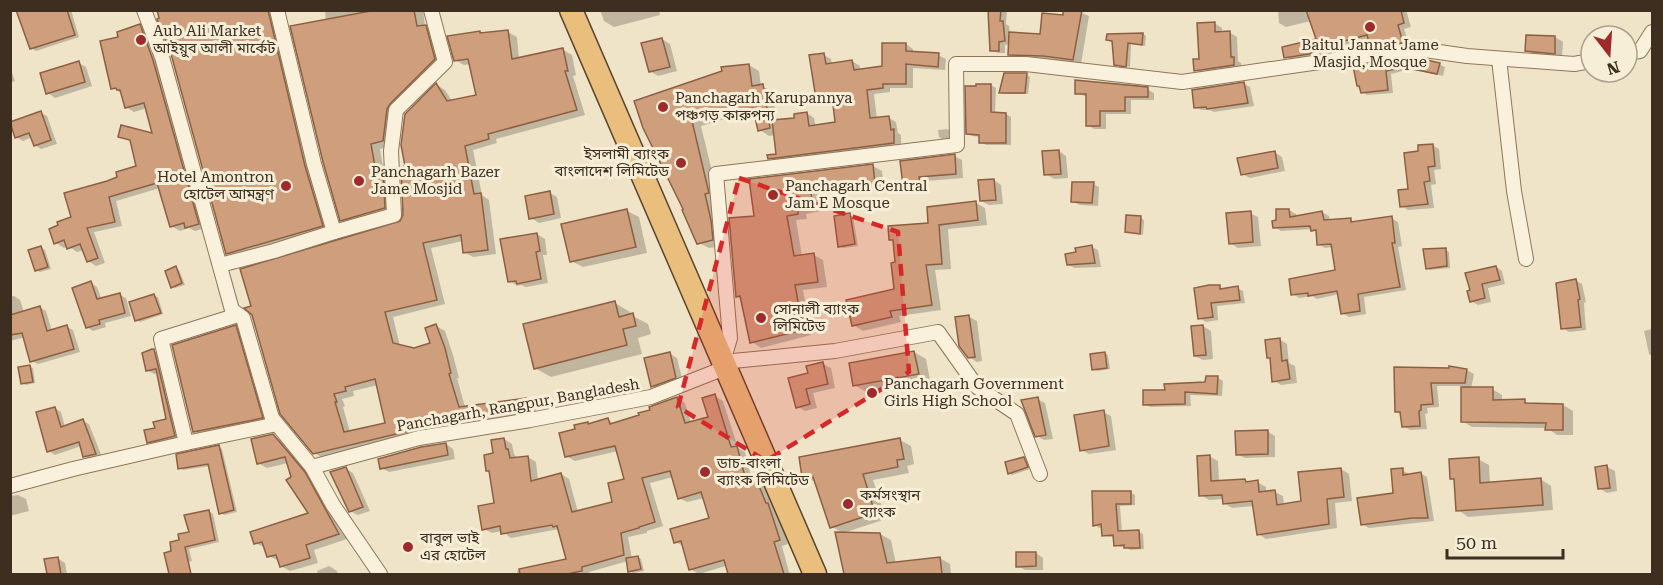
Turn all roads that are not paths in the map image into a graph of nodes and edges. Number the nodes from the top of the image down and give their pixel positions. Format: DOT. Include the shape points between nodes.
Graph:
graph roads {
  1 [pos="144,10"];
  2 [pos="277,10"];
  3 [pos="431,10"];
  4 [pos="571,10"];
  5 [pos="1653,32"];
  6 [pos="1639,51"];
  7 [pos="1499,59"];
  8 [pos="1579,63"];
  9 [pos="334,232"];
  10 [pos="1526,259"];
  11 [pos="220,265"];
  12 [pos="238,315"];
  13 [pos="723,362"];
  14 [pos="277,424"];
  15 [pos="186,444"];
  16 [pos="312,467"];
  17 [pos="1040,474"];
  18 [pos="10,486"];
  19 [pos="380,574"];
  20 [pos="815,574"];
  1 -- 11 [label="street" via="162,57"];
  2 -- 9 [label="street"];
  3 -- 9 [label="street" via="445,62 396,110 391,151 394,215"];
  4 -- 13 [label="highway"];
  5 -- 6 [label="street"];
  7 -- 8 [label="street"];
  7 -- 10 [label="street"];
  7 -- 13 [label="street" via="1425,50 1182,82 1026,64 956,64 957,145 716,174 730,338"];
  9 -- 11 [label="street"];
  11 -- 12 [label="street" via="232,310"];
  12 -- 14 [label="street" via="243,318"];
  12 -- 15 [label="street" via="161,339"];
  13 -- 16 [label="street, Panchagarh, Rangpur, Bangladesh" via="717,371 651,397 419,438"];
  13 -- 17 [label="street, Panchagarh, Rangpur, Bangladesh" via="835,351 938,332 977,387 1017,414"];
  13 -- 20 [label="highway"];
  14 -- 15 [label="street"];
  14 -- 16 [label="street"];
  15 -- 18 [label="street"];
  16 -- 19 [label="street"];
}
